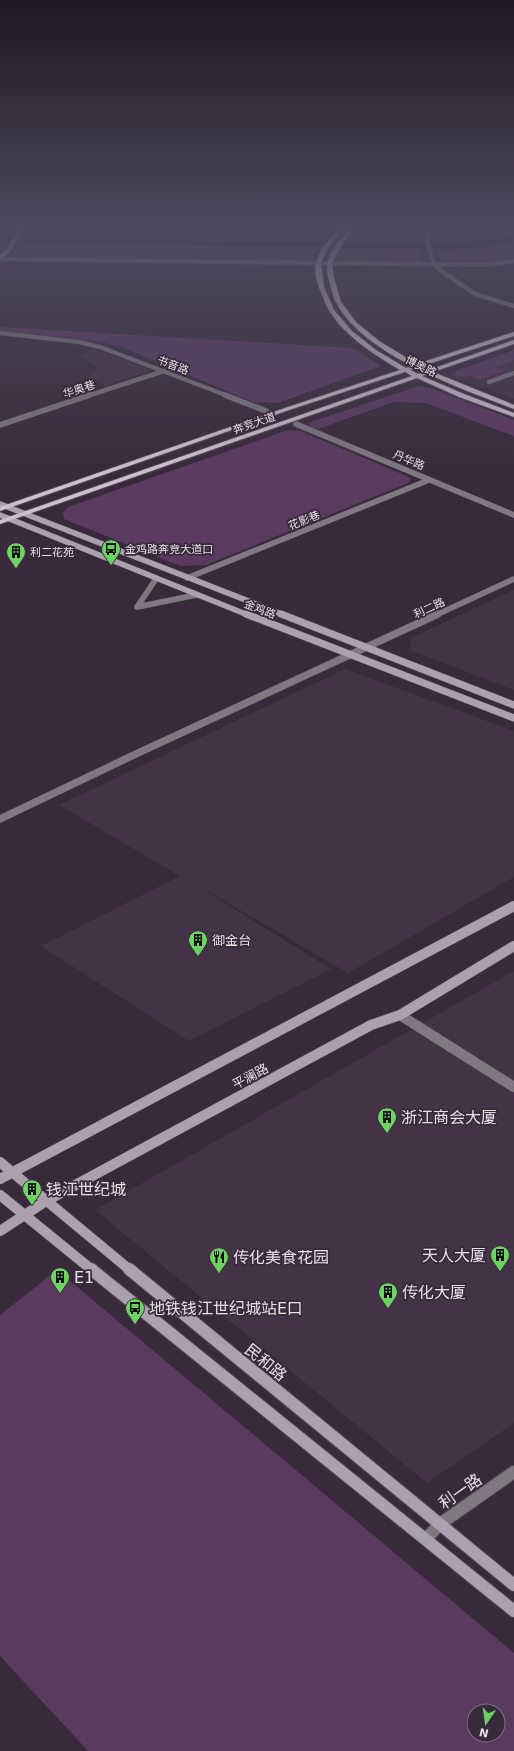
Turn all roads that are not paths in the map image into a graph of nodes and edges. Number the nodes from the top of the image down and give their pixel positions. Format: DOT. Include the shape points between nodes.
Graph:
graph roads {
  1 [pos="330,310"];
  2 [pos="343,310"];
  3 [pos="0,333"];
  4 [pos="514,334"];
  5 [pos="514,342"];
  6 [pos="416,366"];
  7 [pos="404,370"];
  8 [pos="164,371"];
  9 [pos="428,372"];
  10 [pos="514,373"];
  11 [pos="418,377"];
  12 [pos="489,382"];
  13 [pos="514,407"];
  14 [pos="266,411"];
  15 [pos="514,415"];
  16 [pos="296,424"];
  17 [pos="0,425"];
  18 [pos="429,480"];
  19 [pos="2,507"];
  20 [pos="22,513"];
  21 [pos="0,515"];
  22 [pos="514,515"];
  23 [pos="10,518"];
  24 [pos="0,522"];
  25 [pos="187,578"];
  26 [pos="156,579"];
  27 [pos="514,579"];
  28 [pos="196,595"];
  29 [pos="367,648"];
  30 [pos="352,655"];
  31 [pos="514,705"];
  32 [pos="514,718"];
  33 [pos="0,819"];
  34 [pos="514,906"];
  35 [pos="514,946"];
  36 [pos="400,1015"];
  37 [pos="514,1087"];
  38 [pos="0,1162"];
  39 [pos="12,1171"];
  40 [pos="0,1179"];
  41 [pos="0,1195"];
  42 [pos="46,1201"];
  43 [pos="26,1215"];
  44 [pos="0,1231"];
  45 [pos="514,1472"];
  46 [pos="440,1524"];
  47 [pos="426,1539"];
  48 [pos="514,1584"];
  49 [pos="514,1611"];
  1 -- 7 [label="main road, 博奥路" via="363,342"];
  2 -- 6 [label="main road, 博奥路" via="355,325 371,338"];
  3 -- 8 [label="street, 书音路" via="100,347"];
  4 -- 6 [label="main road, 奔竞大道"];
  5 -- 9 [label="main road, 奔竞大道"];
  6 -- 7 [label="main road, 奔竞大道"];
  6 -- 9 [label="main road, 博奥路"];
  7 -- 11 [label="main road, 博奥路"];
  7 -- 19 [label="main road, 奔竞大道"];
  8 -- 14 [label="street, 书音路"];
  8 -- 17 [label="street, 华奥巷"];
  9 -- 11 [label="main road, 奔竞大道"];
  9 -- 13 [label="main road, 博奥路"];
  10 -- 12 [label="street"];
  11 -- 15 [label="main road, 博奥路"];
  11 -- 20 [label="main road, 奔竞大道"];
  16 -- 18 [label="street, 丹华路"];
  18 -- 22 [label="street, 丹华路"];
  18 -- 25 [label="street, 花影巷"];
  19 -- 20 [label="main road, 金鸡路"];
  20 -- 23 [label="main road, 奔竞大道"];
  20 -- 25 [label="main road, 金鸡路"];
  21 -- 23 [label="main road, 金鸡路"];
  23 -- 24 [label="main road, 奔竞大道"];
  23 -- 26 [label="main road, 金鸡路"];
  25 -- 29 [label="main road, 金鸡路"];
  26 -- 28 [label="main road, 金鸡路"];
  26 -- 28 [label="street" via="137,607"];
  27 -- 29 [label="street, 利二路"];
  28 -- 30 [label="main road, 金鸡路"];
  29 -- 30 [label="street, 利二路"];
  29 -- 31 [label="main road, 金鸡路"];
  30 -- 32 [label="main road, 金鸡路"];
  30 -- 33 [label="street, 利二路"];
  34 -- 39 [label="main road, 平澜路"];
  35 -- 36 [label="main road, 平澜路"];
  36 -- 37 [label="street"];
  36 -- 42 [label="main road, 平澜路" via="371,1025"];
  38 -- 39 [label="main road, 民和路"];
  39 -- 40 [label="main road, 平澜路"];
  39 -- 42 [label="main road, 民和路"];
  41 -- 43 [label="main road"];
  42 -- 43 [label="main road, 平澜路"];
  42 -- 46 [label="main road, 民和路"];
  43 -- 44 [label="main road, 平澜路"];
  43 -- 47 [label="main road"];
  45 -- 46 [label="street, 利一路"];
  46 -- 47 [label="street, 利一路"];
  46 -- 48 [label="main road, 民和路"];
  47 -- 49 [label="main road"];
}
